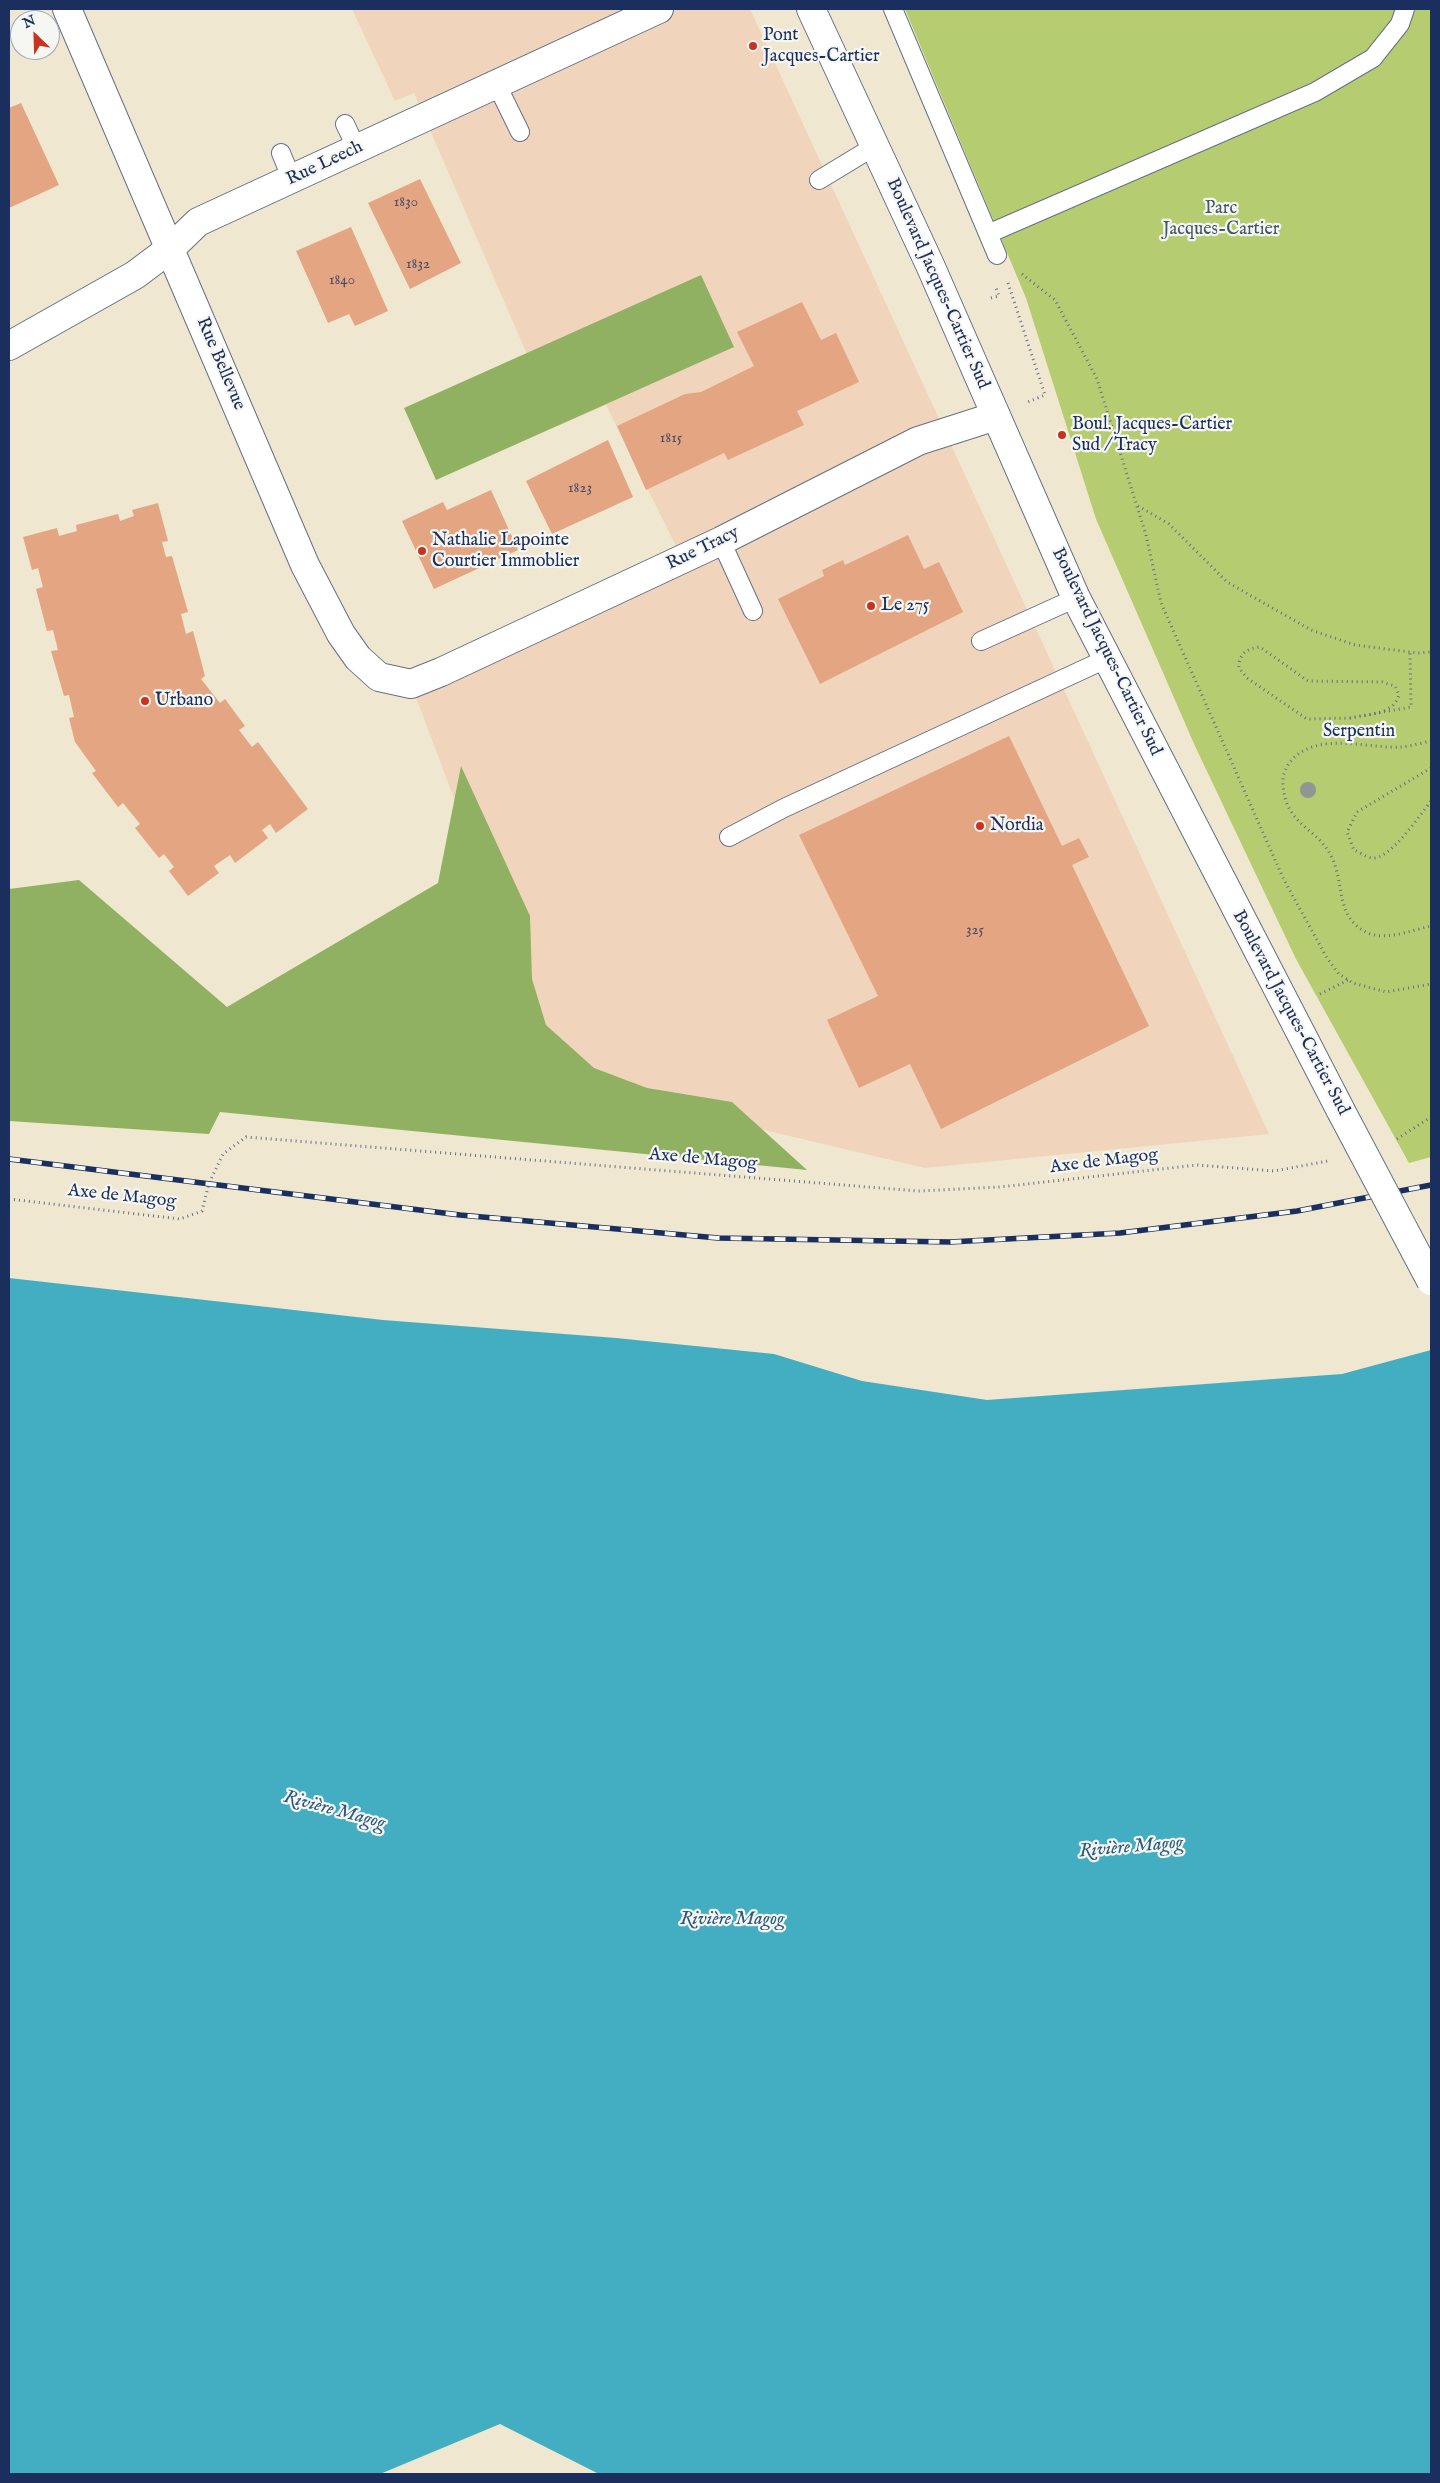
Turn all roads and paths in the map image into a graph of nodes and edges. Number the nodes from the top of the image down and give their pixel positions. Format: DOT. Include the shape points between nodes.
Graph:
graph roads {
  1 [pos="67,9"];
  2 [pos="658,9"];
  3 [pos="812,9"];
  4 [pos="893,9"];
  5 [pos="1405,9"];
  6 [pos="496,83"];
  7 [pos="346,124"];
  8 [pos="520,132"];
  9 [pos="875,146"];
  10 [pos="357,149"];
  11 [pos="281,153"];
  12 [pos="292,180"];
  13 [pos="819,180"];
  14 [pos="990,233"];
  15 [pos="171,248"];
  16 [pos="998,255"];
  17 [pos="999,296"];
  18 [pos="991,298"];
  19 [pos="9,346"];
  20 [pos="996,416"];
  21 [pos="1137,506"];
  22 [pos="721,541"];
  23 [pos="1076,598"];
  24 [pos="753,611"];
  25 [pos="980,641"];
  26 [pos="1410,652"];
  27 [pos="1431,652"];
  28 [pos="1106,659"];
  29 [pos="411,684"];
  30 [pos="1350,718"];
  31 [pos="1431,741"];
  32 [pos="1431,768"];
  33 [pos="1431,801"];
  34 [pos="730,837"];
  35 [pos="1431,926"];
  36 [pos="1431,984"];
  37 [pos="1431,1117"];
  38 [pos="1389,1143"];
  39 [pos="1331,1161"];
  40 [pos="9,1199"];
  41 [pos="1431,1281"];
  1 -- 15 [label="street, Rue Bellevue"];
  2 -- 6 [label="street, Rue Leech"];
  3 -- 9 [label="street, Boulevard Jacques-Cartier Sud"];
  4 -- 14 [label="lane"];
  5 -- 14 [label="lane" via="1400,24 1373,58 1315,92"];
  6 -- 8 [label="lane"];
  6 -- 10 [label="street, Rue Leech"];
  7 -- 10 [label="lane"];
  9 -- 13 [label="lane"];
  9 -- 20 [label="street, Boulevard Jacques-Cartier Sud"];
  10 -- 12 [label="street, Rue Leech"];
  11 -- 12 [label="lane"];
  12 -- 15 [label="street, Rue Leech" via="198,222"];
  14 -- 16 [label="lane"];
  15 -- 19 [label="street, Rue Leech" via="135,275"];
  15 -- 29 [label="street, Rue Bellevue" via="306,565 341,634 358,658 378,676"];
  16 -- 20 [label="path" via="1045,395"];
  16 -- 21 [label="path" via="1055,300 1097,380"];
  17 -- 18 [label="path"];
  20 -- 22 [label="street, Rue Tracy" via="918,441"];
  20 -- 23 [label="street, Boulevard Jacques-Cartier Sud"];
  21 -- 26 [label="path" via="1168,524 1227,582 1311,630 1355,645"];
  21 -- 36 [label="path" via="1162,603 1284,880 1326,958 1339,974 1353,983 1386,992"];
  22 -- 24 [label="lane"];
  22 -- 29 [label="street, Rue Tracy"];
  23 -- 25 [label="lane"];
  23 -- 28 [label="street, Boulevard Jacques-Cartier Sud"];
  26 -- 27 [label="path"];
  26 -- 30 [label="path" via="1411,707"];
  28 -- 34 [label="lane" via="784,808"];
  28 -- 41 [label="street, Boulevard Jacques-Cartier Sud, bridge"];
  30 -- 30 [label="path" via="1307,719 1247,678 1238,661 1251,648 1260,647 1308,681 1382,682 1395,686 1399,695 1389,710"];
  31 -- 35 [label="path, Serpentin" via="1402,747 1329,744 1310,747 1296,756 1282,778 1284,799 1291,813 1332,856 1342,906 1350,920 1368,933 1381,937"];
  32 -- 33 [label="path" via="1358,812 1347,832 1354,850 1371,858 1382,857"];
  37 -- 38 [label="path"];
  39 -- 40 [label="path, Axe de Magog" via="1274,1171 1197,1165 1000,1188 918,1191 246,1137 223,1154 209,1184 202,1211 180,1219"];
}
